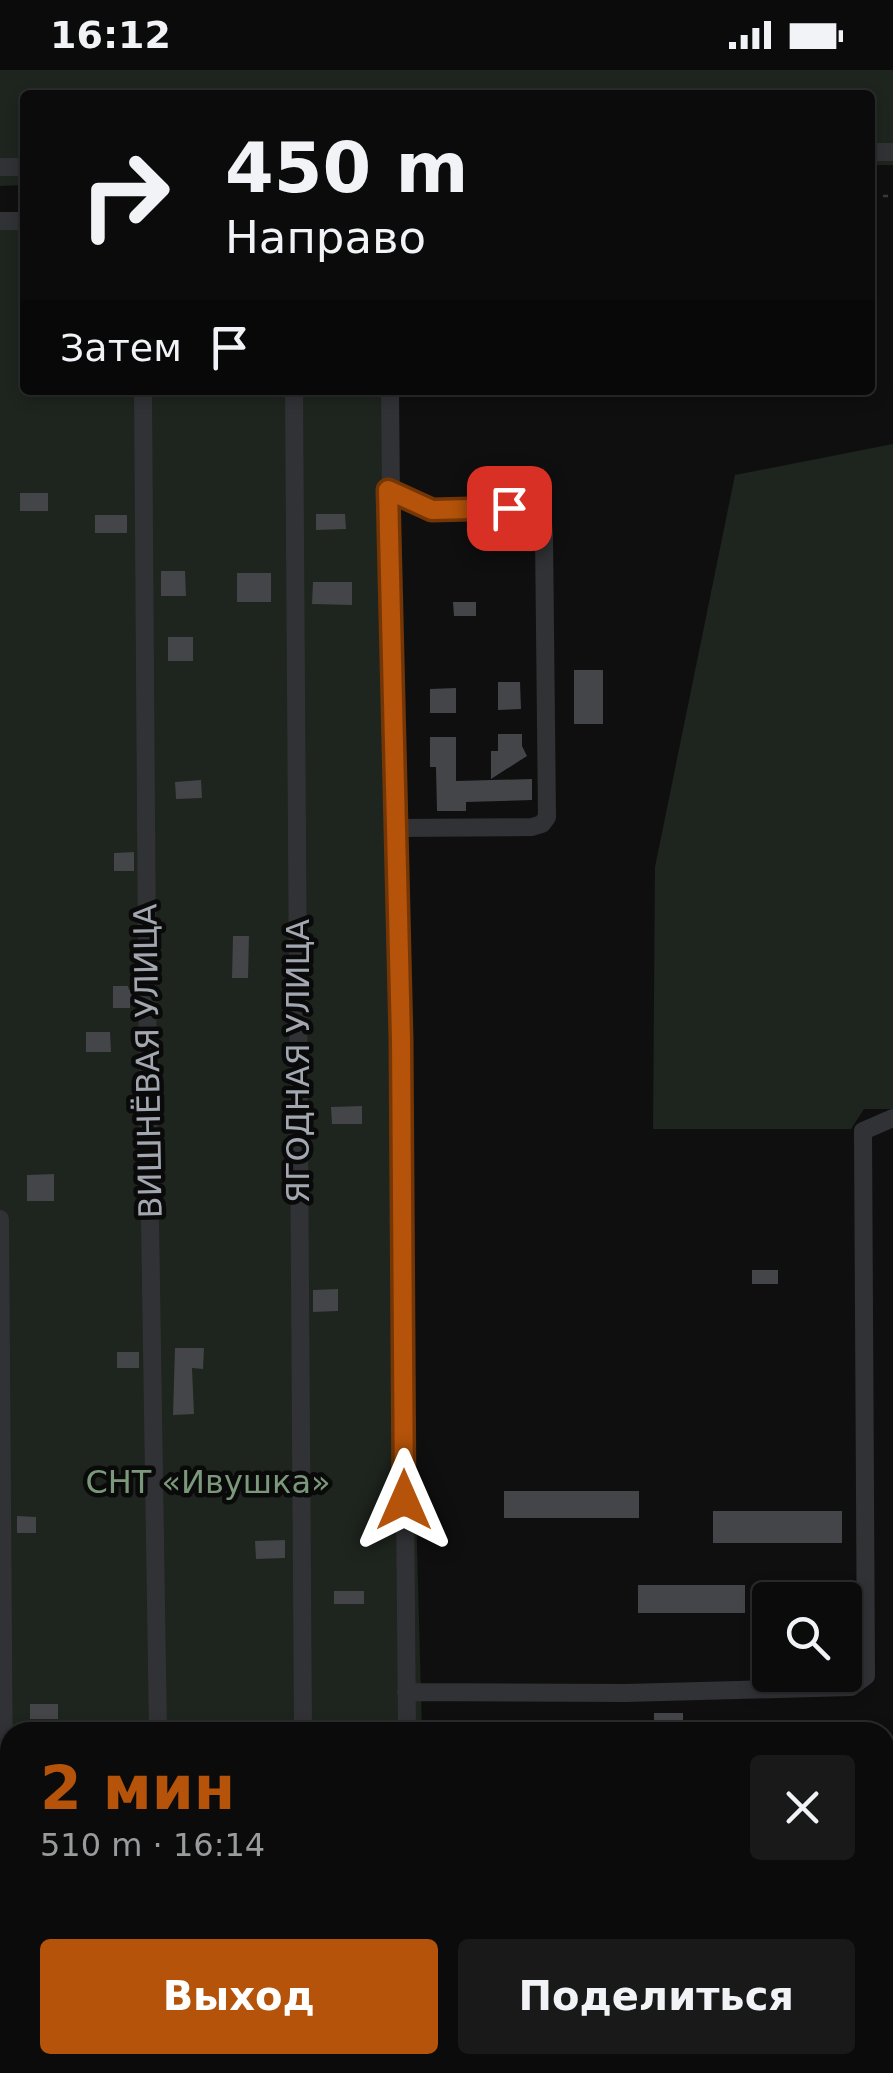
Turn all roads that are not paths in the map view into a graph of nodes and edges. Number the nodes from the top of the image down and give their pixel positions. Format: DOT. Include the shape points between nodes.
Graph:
graph roads {
  1 [pos="143,395"];
  2 [pos="294,395"];
  3 [pos="390,395"];
  4 [pos="388,490"];
  5 [pos="394,828"];
  6 [pos="893,1118"];
  7 [pos="0,1220"];
  8 [pos="406,1692"];
  9 [pos="4,1722"];
  10 [pos="158,1722"];
  11 [pos="303,1722"];
  12 [pos="406,1722"];
  1 -- 10 [label="street, ВИШНЁВАЯ УЛИЦА"];
  2 -- 11 [label="street, ЯГОДНАЯ УЛИЦА"];
  3 -- 4 [label="street"];
  4 -- 5 [label="street"];
  4 -- 5 [label="street" via="432,510 528,511 543,523 544,536 547,817 532,827"];
  5 -- 8 [label="street"];
  6 -- 8 [label="street" via="862,1131 866,1676 851,1687"];
  7 -- 9 [label="street"];
  8 -- 12 [label="street"];
}
